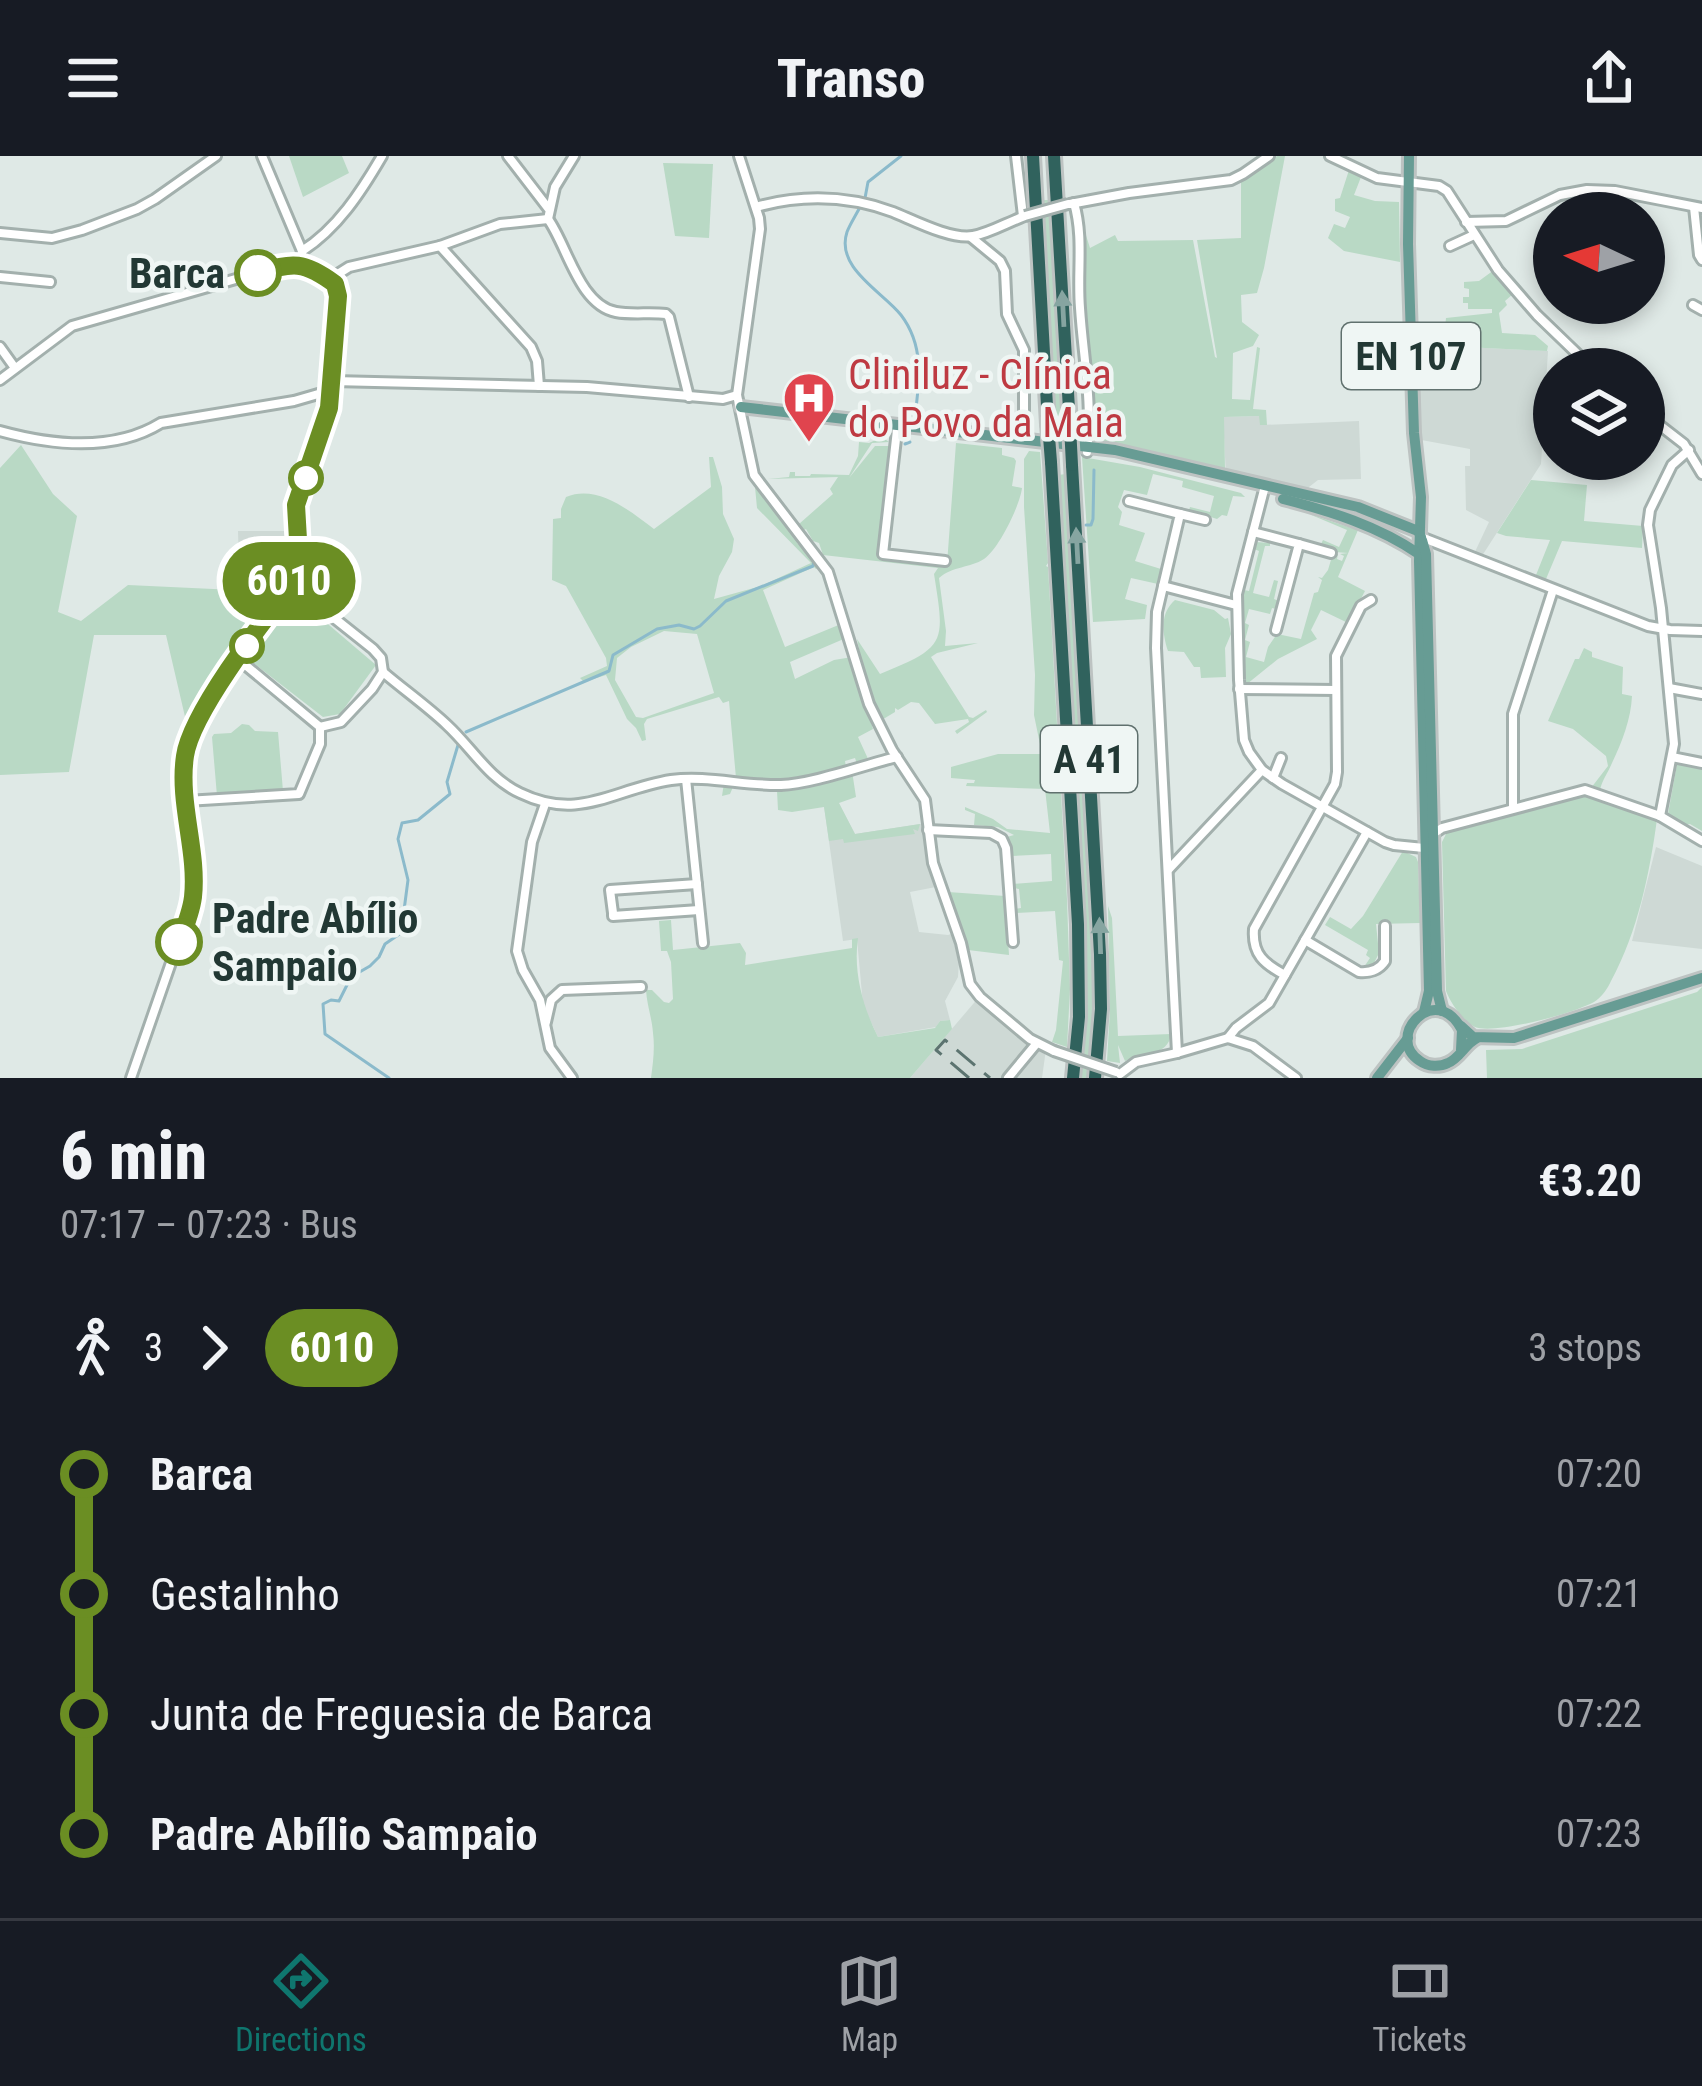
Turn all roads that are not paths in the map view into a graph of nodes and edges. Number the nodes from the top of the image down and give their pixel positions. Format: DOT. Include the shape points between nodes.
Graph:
graph roads {
  1 [pos="216,156"];
  2 [pos="262,156"];
  3 [pos="382,156"];
  4 [pos="508,156"];
  5 [pos="574,156"];
  6 [pos="740,156"];
  7 [pos="1016,156"];
  8 [pos="1033,156"];
  9 [pos="1054,156"];
  10 [pos="1330,156"];
  11 [pos="1409,156"];
  12 [pos="1266,157"];
  13 [pos="1346,160"];
  14 [pos="1409,184"];
  15 [pos="1071,204"];
  16 [pos="756,207"];
  17 [pos="1698,208"];
  18 [pos="548,214"];
  19 [pos="1024,216"];
  20 [pos="1466,222"];
  21 [pos="0,233"];
  22 [pos="1474,235"];
  23 [pos="970,237"];
  24 [pos="440,245"];
  25 [pos="1450,246"];
  26 [pos="302,251"];
  27 [pos="1702,260"];
  28 [pos="302,264"];
  29 [pos="0,277"];
  30 [pos="330,279"];
  31 [pos="50,282"];
  32 [pos="0,347"];
  33 [pos="1572,348"];
  34 [pos="16,368"];
  35 [pos="0,380"];
  36 [pos="333,386"];
  37 [pos="538,386"];
  38 [pos="689,397"];
  39 [pos="740,405"];
  40 [pos="897,430"];
  41 [pos="1665,430"];
  42 [pos="0,431"];
  43 [pos="1030,440"];
  44 [pos="1087,449"];
  45 [pos="1696,456"];
  46 [pos="1702,472"];
  47 [pos="1264,490"];
  48 [pos="1420,497"];
  49 [pos="1129,500"];
  50 [pos="1180,514"];
  51 [pos="1204,520"];
  52 [pos="1391,522"];
  53 [pos="1253,532"];
  54 [pos="1391,536"];
  55 [pos="1421,537"];
  56 [pos="1299,544"];
  57 [pos="1331,553"];
  58 [pos="1419,554"];
  59 [pos="945,561"];
  60 [pos="300,574"];
  61 [pos="1162,586"];
  62 [pos="289,589"];
  63 [pos="1553,590"];
  64 [pos="307,592"];
  65 [pos="1371,600"];
  66 [pos="1236,605"];
  67 [pos="1276,630"];
  68 [pos="1664,630"];
  69 [pos="1702,631"];
  70 [pos="238,659"];
  71 [pos="383,672"];
  72 [pos="1669,688"];
  73 [pos="1239,689"];
  74 [pos="1336,690"];
  75 [pos="1702,694"];
  76 [pos="320,727"];
  77 [pos="897,757"];
  78 [pos="1672,757"];
  79 [pos="1281,758"];
  80 [pos="1702,764"];
  81 [pos="1262,770"];
  82 [pos="1273,778"];
  83 [pos="686,779"];
  84 [pos="186,801"];
  85 [pos="545,804"];
  86 [pos="1322,807"];
  87 [pos="1514,808"];
  88 [pos="1660,816"];
  89 [pos="928,830"];
  90 [pos="1366,832"];
  91 [pos="1433,834"];
  92 [pos="1702,841"];
  93 [pos="1424,848"];
  94 [pos="1168,870"];
  95 [pos="697,884"];
  96 [pos="699,910"];
  97 [pos="1385,926"];
  98 [pos="1305,940"];
  99 [pos="1013,942"];
  100 [pos="703,944"];
  101 [pos="1285,975"];
  102 [pos="1702,978"];
  103 [pos="641,987"];
  104 [pos="1442,1011"];
  105 [pos="1424,1012"];
  106 [pos="546,1023"];
  107 [pos="1461,1026"];
  108 [pos="1228,1038"];
  109 [pos="1477,1038"];
  110 [pos="1408,1039"];
  111 [pos="1037,1043"];
  112 [pos="1461,1050"];
  113 [pos="1178,1053"];
  114 [pos="1393,1059"];
  115 [pos="1421,1061"];
  116 [pos="1437,1074"];
  117 [pos="1120,1075"];
  118 [pos="131,1078"];
  119 [pos="572,1078"];
  120 [pos="1008,1078"];
  121 [pos="1073,1078"];
  122 [pos="1095,1078"];
  123 [pos="1296,1078"];
  124 [pos="1377,1078"];
  1 -- 21 [label="street" via="155,200 82,230 52,238"];
  2 -- 26 [label="street"];
  3 -- 26 [label="street" via="351,204"];
  4 -- 18 [label="street"];
  5 -- 18 [label="street"];
  6 -- 16 [label="street"];
  7 -- 19 [label="street"];
  8 -- 121 [label="highway, A 41, bridge" via="1079,956"];
  122 -- 9 [label="highway, A 41, one-way, bridge" via="1100,954"];
  10 -- 13 [label="street"];
  11 -- 14 [label="main road, EN 107"];
  12 -- 15 [label="street" via="1231,180"];
  13 -- 14 [label="street"];
  14 -- 20 [label="street" via="1445,189"];
  14 -- 48 [label="main road, EN 107"];
  15 -- 19 [label="street, bridge"];
  15 -- 44 [label="street" via="1081,226"];
  16 -- 23 [label="street" via="842,198"];
  16 -- 39 [label="street" via="760,242"];
  17 -- 20 [label="street" via="1575,190 1506,221"];
  17 -- 27 [label="street"];
  18 -- 24 [label="street"];
  18 -- 38 [label="street" via="598,305 669,317"];
  19 -- 23 [label="street"];
  20 -- 22 [label="street"];
  22 -- 25 [label="street"];
  22 -- 33 [label="street"];
  23 -- 43 [label="street" via="1005,271 1007,314 1024,350"];
  24 -- 30 [label="street"];
  24 -- 37 [label="street" via="531,347"];
  26 -- 28 [label="street"];
  28 -- 30 [label="street"];
  28 -- 34 [label="street" via="72,326"];
  29 -- 31 [label="street"];
  30 -- 36 [label="street" via="338,296"];
  32 -- 34 [label="street"];
  34 -- 35 [label="street"];
  36 -- 37 [label="street"];
  36 -- 42 [label="street" via="295,401 95,441 59,444"];
  36 -- 60 [label="street" via="296,505"];
  37 -- 38 [label="street"];
  38 -- 39 [label="street"];
  39 -- 40 [label="main road"];
  39 -- 43 [label="main road"];
  39 -- 77 [label="street" via="754,475 828,572 864,692"];
  40 -- 43 [label="main road"];
  40 -- 59 [label="street" via="883,554"];
  41 -- 45 [label="street"];
  43 -- 44 [label="main road"];
  44 -- 47 [label="main road"];
  45 -- 46 [label="street"];
  45 -- 68 [label="street" via="1672,465 1648,516"];
  47 -- 52 [label="main road" via="1358,507"];
  47 -- 53 [label="street"];
  47 -- 54 [label="main road"];
  48 -- 52 [label="main road" via="1407,518"];
  48 -- 55 [label="main road, EN 107"];
  49 -- 50 [label="street"];
  50 -- 51 [label="street"];
  50 -- 61 [label="street"];
  52 -- 55 [label="main road"];
  53 -- 56 [label="street"];
  53 -- 66 [label="street"];
  54 -- 55 [label="main road"];
  54 -- 58 [label="main road"];
  55 -- 58 [label="main road"];
  55 -- 63 [label="street"];
  55 -- 91 [label="main road, EN 107"];
  56 -- 57 [label="street"];
  56 -- 67 [label="street"];
  58 -- 93 [label="main road"];
  60 -- 62 [label="street"];
  60 -- 64 [label="street"];
  61 -- 66 [label="street"];
  61 -- 94 [label="street" via="1156,648"];
  62 -- 64 [label="street"];
  62 -- 70 [label="street"];
  63 -- 68 [label="street"];
  63 -- 87 [label="street" via="1513,714"];
  64 -- 71 [label="street" via="373,649"];
  65 -- 74 [label="street" via="1336,656"];
  66 -- 73 [label="street"];
  68 -- 69 [label="street"];
  68 -- 72 [label="street"];
  70 -- 76 [label="street"];
  70 -- 84 [label="street" via="194,727"];
  71 -- 76 [label="street" via="341,722"];
  71 -- 85 [label="street" via="499,781"];
  72 -- 75 [label="street"];
  72 -- 78 [label="street"];
  73 -- 74 [label="street"];
  73 -- 81 [label="street" via="1244,740"];
  74 -- 86 [label="street" via="1336,778"];
  76 -- 84 [label="street" via="299,794"];
  77 -- 83 [label="street" via="788,784"];
  77 -- 89 [label="street" via="925,800"];
  78 -- 80 [label="street"];
  78 -- 88 [label="street"];
  79 -- 82 [label="street"];
  81 -- 82 [label="street"];
  81 -- 94 [label="street"];
  82 -- 86 [label="street"];
  83 -- 85 [label="street" via="589,803"];
  83 -- 95 [label="street"];
  84 -- 118 [label="street" via="191,905"];
  85 -- 106 [label="street" via="517,951"];
  86 -- 90 [label="street"];
  86 -- 101 [label="street" via="1254,929 1258,956"];
  87 -- 88 [label="street" via="1585,790"];
  87 -- 91 [label="street"];
  88 -- 92 [label="street"];
  89 -- 99 [label="street" via="1002,839"];
  89 -- 111 [label="street" via="970,984"];
  90 -- 93 [label="street"];
  90 -- 98 [label="street"];
  91 -- 93 [label="street"];
  91 -- 104 [label="main road, EN 107"];
  93 -- 105 [label="main road"];
  94 -- 113 [label="street"];
  95 -- 96 [label="street"];
  95 -- 96 [label="street" via="610,890 613,916"];
  96 -- 100 [label="street"];
  97 -- 98 [label="street" via="1385,961 1368,972"];
  98 -- 101 [label="street"];
  101 -- 108 [label="street" via="1269,1003"];
  102 -- 109 [label="main road" via="1520,1036"];
  103 -- 106 [label="street" via="562,990"];
  104 -- 105 [label="main road"];
  104 -- 107 [label="main road"];
  105 -- 110 [label="main road"];
  106 -- 119 [label="street" via="550,1048"];
  107 -- 109 [label="main road"];
  107 -- 112 [label="main road"];
  108 -- 113 [label="street"];
  108 -- 123 [label="street"];
  109 -- 112 [label="main road"];
  110 -- 114 [label="main road"];
  110 -- 115 [label="main road"];
  111 -- 117 [label="street, bridge"];
  111 -- 120 [label="street"];
  112 -- 116 [label="main road"];
  113 -- 117 [label="street" via="1136,1062"];
  114 -- 115 [label="main road"];
  114 -- 124 [label="main road"];
  115 -- 116 [label="main road"];
}
